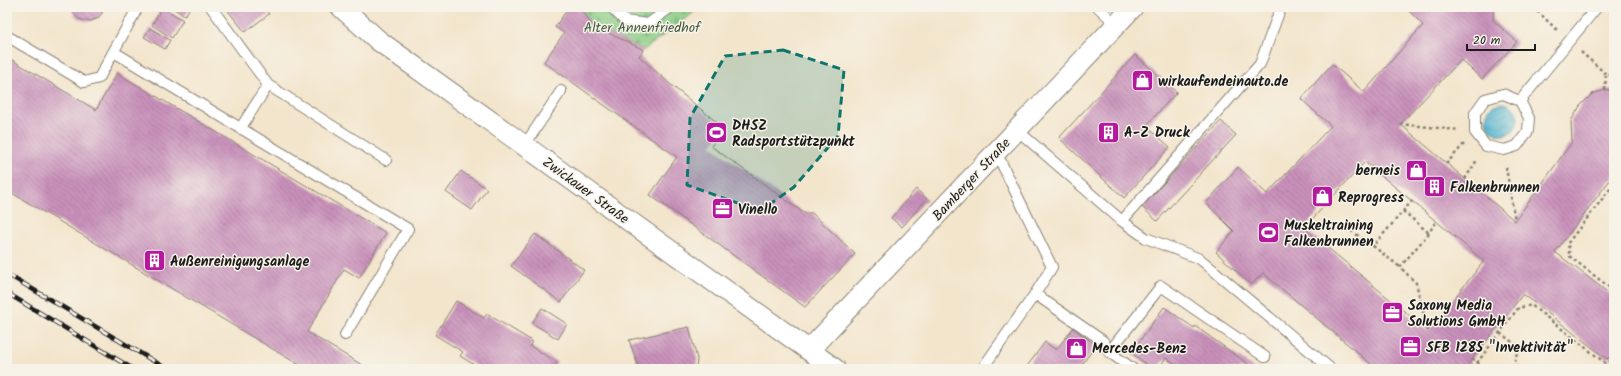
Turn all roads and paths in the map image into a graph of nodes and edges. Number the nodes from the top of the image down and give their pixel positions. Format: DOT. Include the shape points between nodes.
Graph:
graph roads {
  1 [pos="138,7"];
  2 [pos="211,7"];
  3 [pos="341,7"];
  4 [pos="611,7"];
  5 [pos="671,7"];
  6 [pos="1098,7"];
  7 [pos="1133,7"];
  8 [pos="1281,7"];
  9 [pos="1597,7"];
  10 [pos="1116,24"];
  11 [pos="7,36"];
  12 [pos="114,52"];
  13 [pos="1606,74"];
  14 [pos="268,85"];
  15 [pos="1606,90"];
  16 [pos="561,91"];
  17 [pos="1520,101"];
  18 [pos="1400,124"];
  19 [pos="240,129"];
  20 [pos="1016,130"];
  21 [pos="1475,132"];
  22 [pos="524,146"];
  23 [pos="1486,146"];
  24 [pos="1504,150"];
  25 [pos="996,152"];
  26 [pos="386,160"];
  27 [pos="1446,164"];
  28 [pos="1465,179"];
  29 [pos="1614,184"];
  30 [pos="1412,201"];
  31 [pos="1403,211"];
  32 [pos="1122,221"];
  33 [pos="1436,221"];
  34 [pos="1514,221"];
  35 [pos="1304,228"];
  36 [pos="1429,233"];
  37 [pos="1373,246"];
  38 [pos="1400,267"];
  39 [pos="1614,291"];
  40 [pos="1035,294"];
  41 [pos="1428,332"];
  42 [pos="1500,333"];
  43 [pos="345,335"];
  44 [pos="808,350"];
  45 [pos="1109,352"];
  46 [pos="1265,357"];
  47 [pos="1472,359"];
  48 [pos="1478,363"];
  49 [pos="1614,368"];
  50 [pos="835,369"];
  51 [pos="982,369"];
  52 [pos="1133,369"];
  53 [pos="1331,369"];
  54 [pos="1486,369"];
  55 [pos="1518,369"];
  56 [pos="1608,369"];
  1 -- 12 [label="lane"];
  2 -- 14 [label="lane"];
  3 -- 22 [label="street, Zwickauer Straße" via="379,41"];
  4 -- 5 [label="lane" via="625,21 648,24"];
  6 -- 10 [label="lane"];
  7 -- 10 [label="street, Bamberger Straße"];
  8 -- 32 [label="lane" via="1260,64"];
  9 -- 17 [label="lane"];
  10 -- 20 [label="street, Bamberger Straße"];
  11 -- 12 [label="lane" via="84,82 99,78"];
  12 -- 19 [label="lane"];
  13 -- 15 [label="path"];
  14 -- 19 [label="lane"];
  14 -- 26 [label="lane"];
  16 -- 22 [label="lane"];
  17 -- 21 [label="lane" via="1503,94 1485,99 1475,113"];
  17 -- 24 [label="lane" via="1529,118 1528,131 1517,146"];
  18 -- 21 [label="path"];
  19 -- 43 [label="lane" via="408,229"];
  20 -- 25 [label="street, Bamberger Straße"];
  20 -- 32 [label="lane"];
  21 -- 23 [label="lane"];
  21 -- 27 [label="path"];
  22 -- 44 [label="street, Zwickauer Straße"];
  23 -- 24 [label="lane"];
  23 -- 28 [label="path"];
  24 -- 34 [label="path"];
  25 -- 40 [label="lane" via="1052,267"];
  25 -- 44 [label="street, Bamberger Straße"];
  29 -- 39 [label="path" via="1567,244 1570,250 1568,255"];
  30 -- 31 [label="path"];
  31 -- 36 [label="path"];
  31 -- 37 [label="path"];
  32 -- 53 [label="lane" via="1146,238 1200,258"];
  33 -- 36 [label="path"];
  35 -- 37 [label="path" via="1347,228"];
  36 -- 38 [label="path"];
  37 -- 38 [label="path"];
  38 -- 41 [label="path" via="1416,283"];
  40 -- 45 [label="lane" via="1103,341"];
  40 -- 51 [label="lane"];
  42 -- 48 [label="path"];
  42 -- 55 [label="path" via="1519,347 1515,358"];
  42 -- 56 [label="path" via="1519,307 1531,305 1604,362"];
  44 -- 50 [label="street, Zwickauer Straße"];
  45 -- 46 [label="lane" via="1161,286"];
  45 -- 52 [label="lane"];
  47 -- 48 [label="path"];
  48 -- 54 [label="path"];
  49 -- 56 [label="path"];
}
